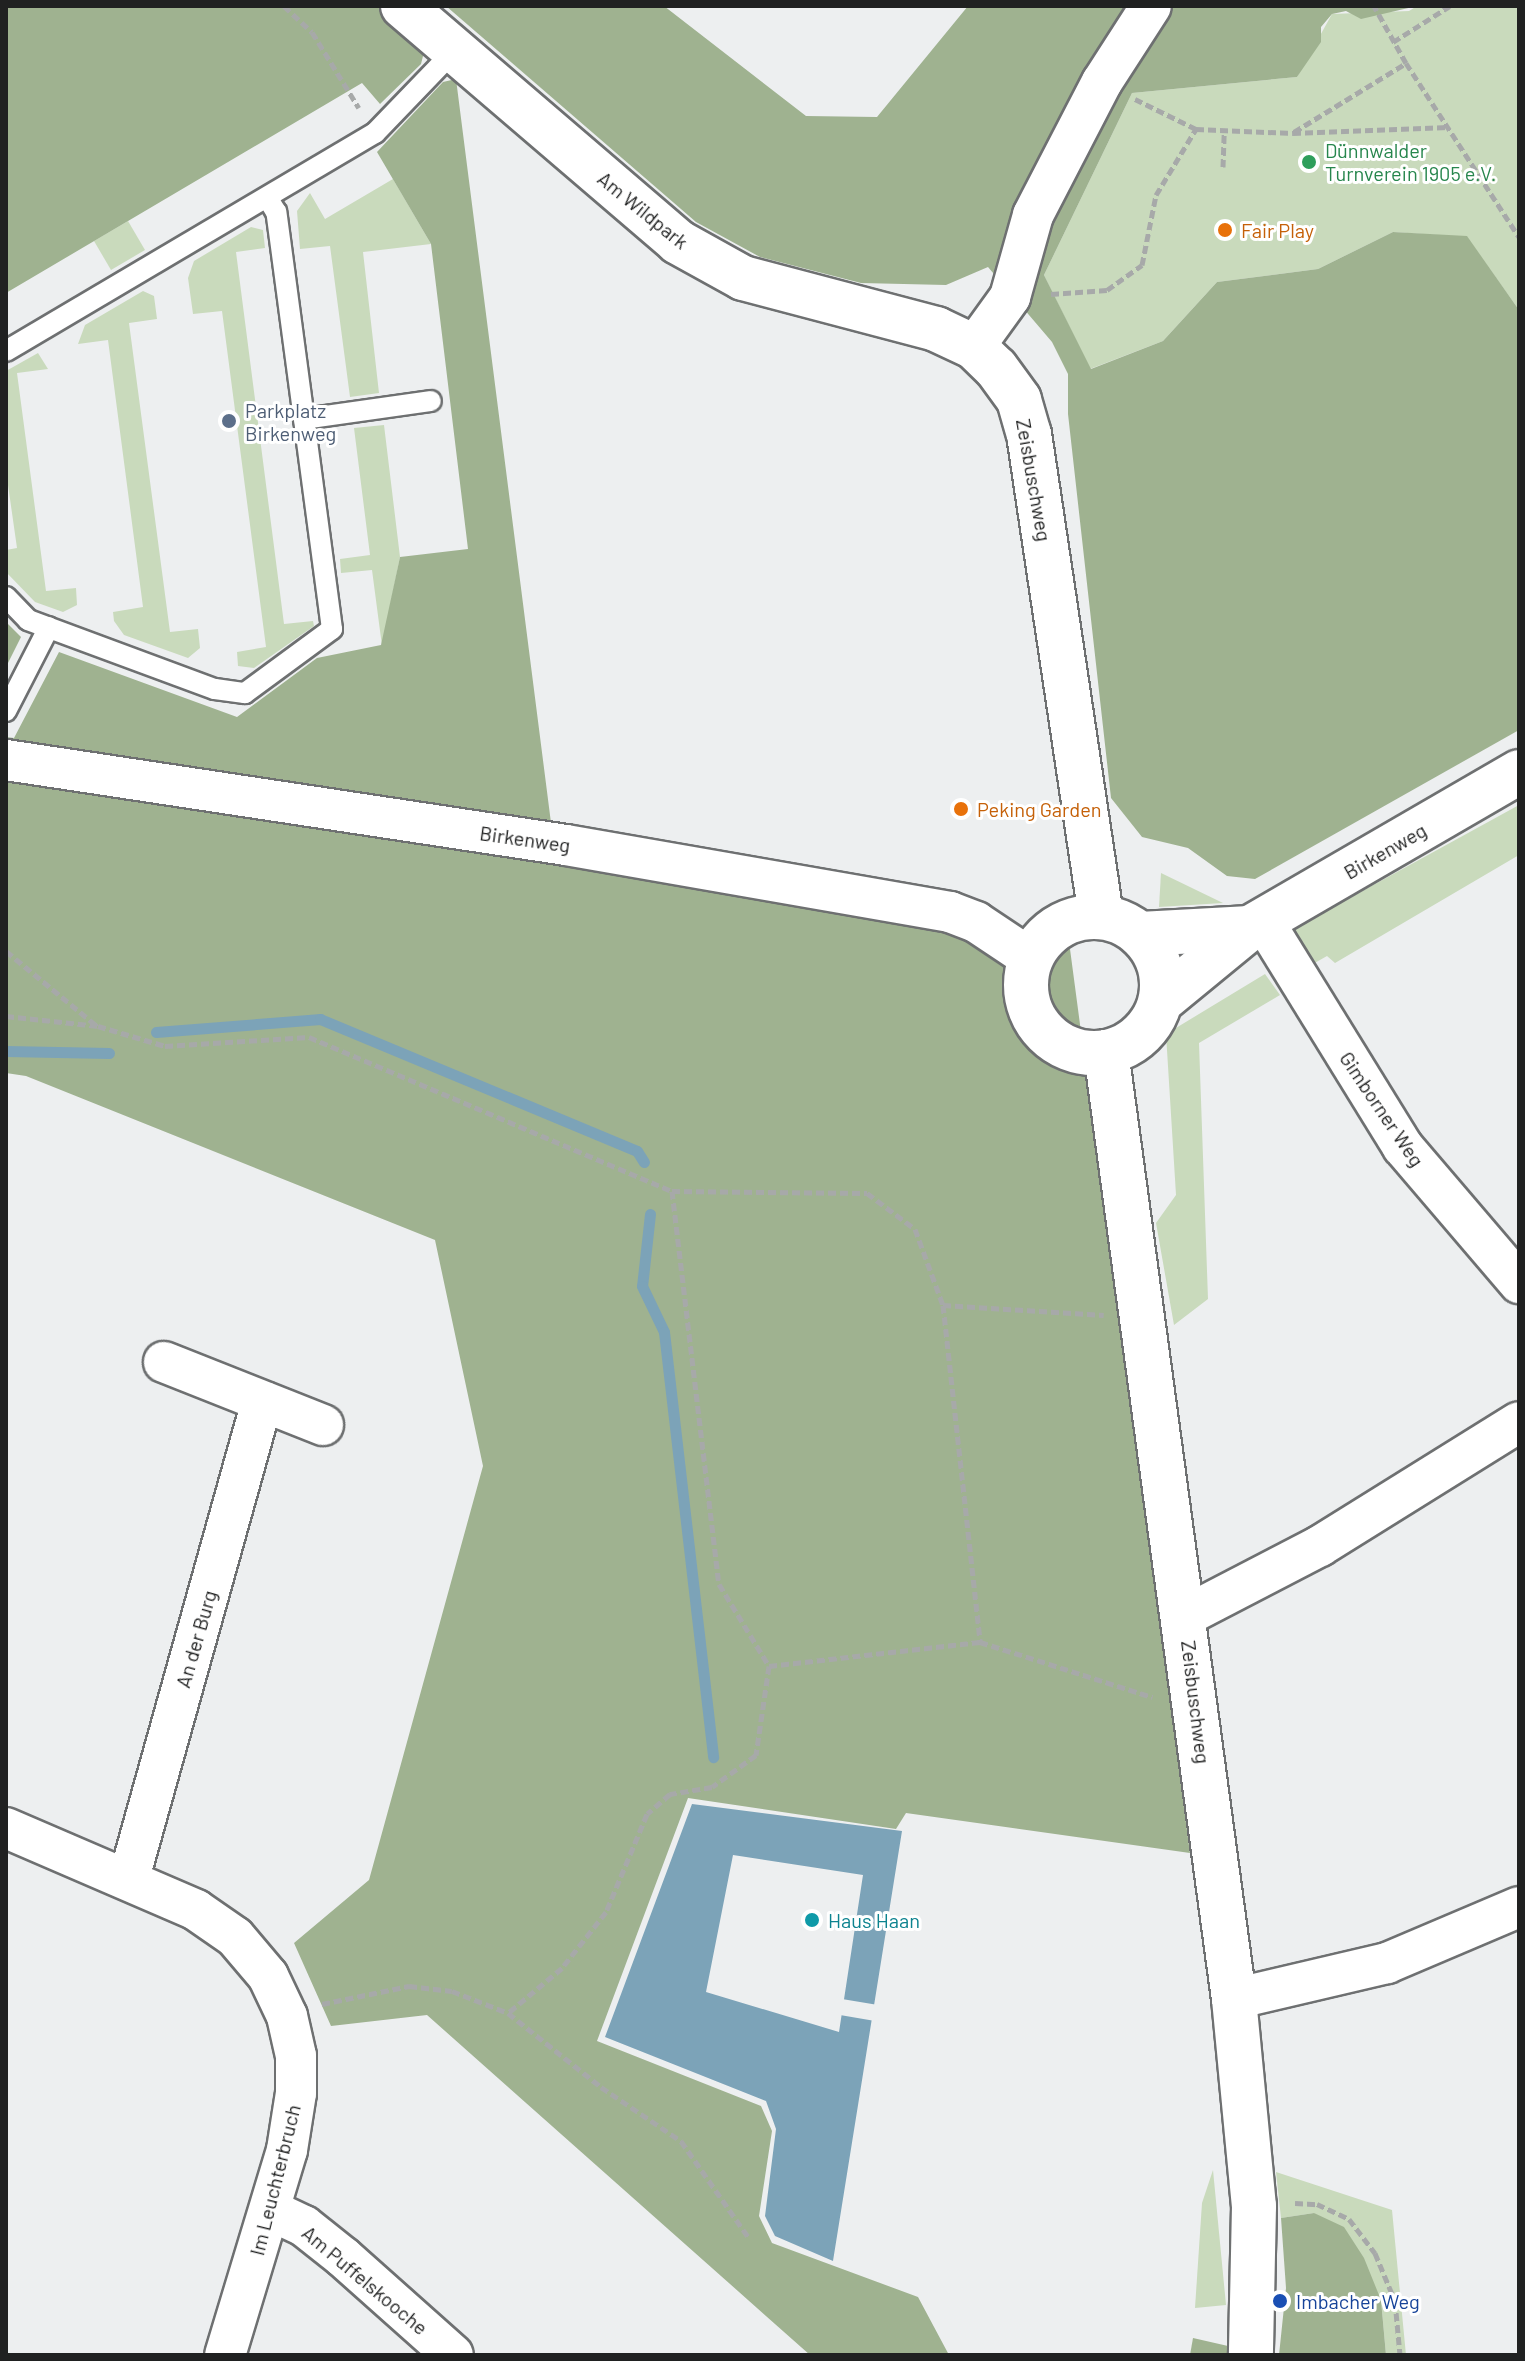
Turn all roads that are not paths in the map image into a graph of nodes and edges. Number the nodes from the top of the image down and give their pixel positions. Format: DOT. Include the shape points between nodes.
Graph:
graph roads {
  1 [pos="403,6"];
  2 [pos="1151,6"];
  3 [pos="455,50"];
  4 [pos="267,197"];
  5 [pos="974,347"];
  6 [pos="6,351"];
  7 [pos="431,401"];
  8 [pos="304,419"];
  9 [pos="6,597"];
  10 [pos="49,627"];
  11 [pos="6,711"];
  12 [pos="6,760"];
  13 [pos="1519,772"];
  14 [pos="1101,916"];
  15 [pos="1257,925"];
  16 [pos="1140,934"];
  17 [pos="1030,958"];
  18 [pos="1161,1001"];
  19 [pos="1106,1052"];
  20 [pos="1519,1283"];
  21 [pos="164,1362"];
  22 [pos="262,1401"];
  23 [pos="1519,1422"];
  24 [pos="323,1425"];
  25 [pos="1185,1616"];
  26 [pos="6,1828"];
  27 [pos="129,1878"];
  28 [pos="1519,1907"];
  29 [pos="1234,1999"];
  30 [pos="272,2211"];
  31 [pos="225,2355"];
  32 [pos="453,2355"];
  33 [pos="1251,2355"];
  1 -- 3 [label="street, Am Wildpark"];
  2 -- 5 [label="street" via="1102,82 1033,215 1010,297"];
  3 -- 4 [label="lane" via="375,133"];
  3 -- 5 [label="street, Am Wildpark" via="678,242 743,278 936,329"];
  4 -- 6 [label="lane"];
  4 -- 8 [label="lane" via="276,212"];
  5 -- 14 [label="street, Zeisbuschweg" via="1019,400 1029,434"];
  7 -- 8 [label="lane"];
  8 -- 10 [label="lane" via="332,629 245,693 215,689"];
  9 -- 10 [label="lane" via="28,620"];
  10 -- 11 [label="lane"];
  12 -- 17 [label="street, Birkenweg" via="566,845 950,912 976,922"];
  13 -- 15 [label="street, Birkenweg"];
  14 -- 16 [label="street"];
  14 -- 17 [label="street" via="1059,925"];
  15 -- 16 [label="street, Birkenweg"];
  15 -- 18 [label="street, Birkenweg"];
  15 -- 20 [label="street, Gimborner Weg" via="1403,1147"];
  16 -- 18 [label="street" via="1159,965"];
  17 -- 19 [label="street" via="1026,994 1040,1028 1070,1049"];
  18 -- 19 [label="street" via="1141,1035"];
  19 -- 25 [label="street, Zeisbuschweg"];
  21 -- 22 [label="street"];
  22 -- 24 [label="street"];
  22 -- 27 [label="street, An der Burg"];
  23 -- 25 [label="street" via="1334,1538"];
  25 -- 29 [label="street, Zeisbuschweg"];
  26 -- 27 [label="street, Im Leuchterbruch"];
  27 -- 30 [label="street, Im Leuchterbruch" via="196,1910 235,1937 268,1976 287,2016 296,2056 296,2093"];
  28 -- 29 [label="street" via="1387,1963"];
  29 -- 33 [label="street, Zeisbuschweg" via="1254,2206"];
  30 -- 31 [label="street, Im Leuchterbruch"];
  30 -- 32 [label="street, Am Puffelskooche" via="304,2226"];
}
